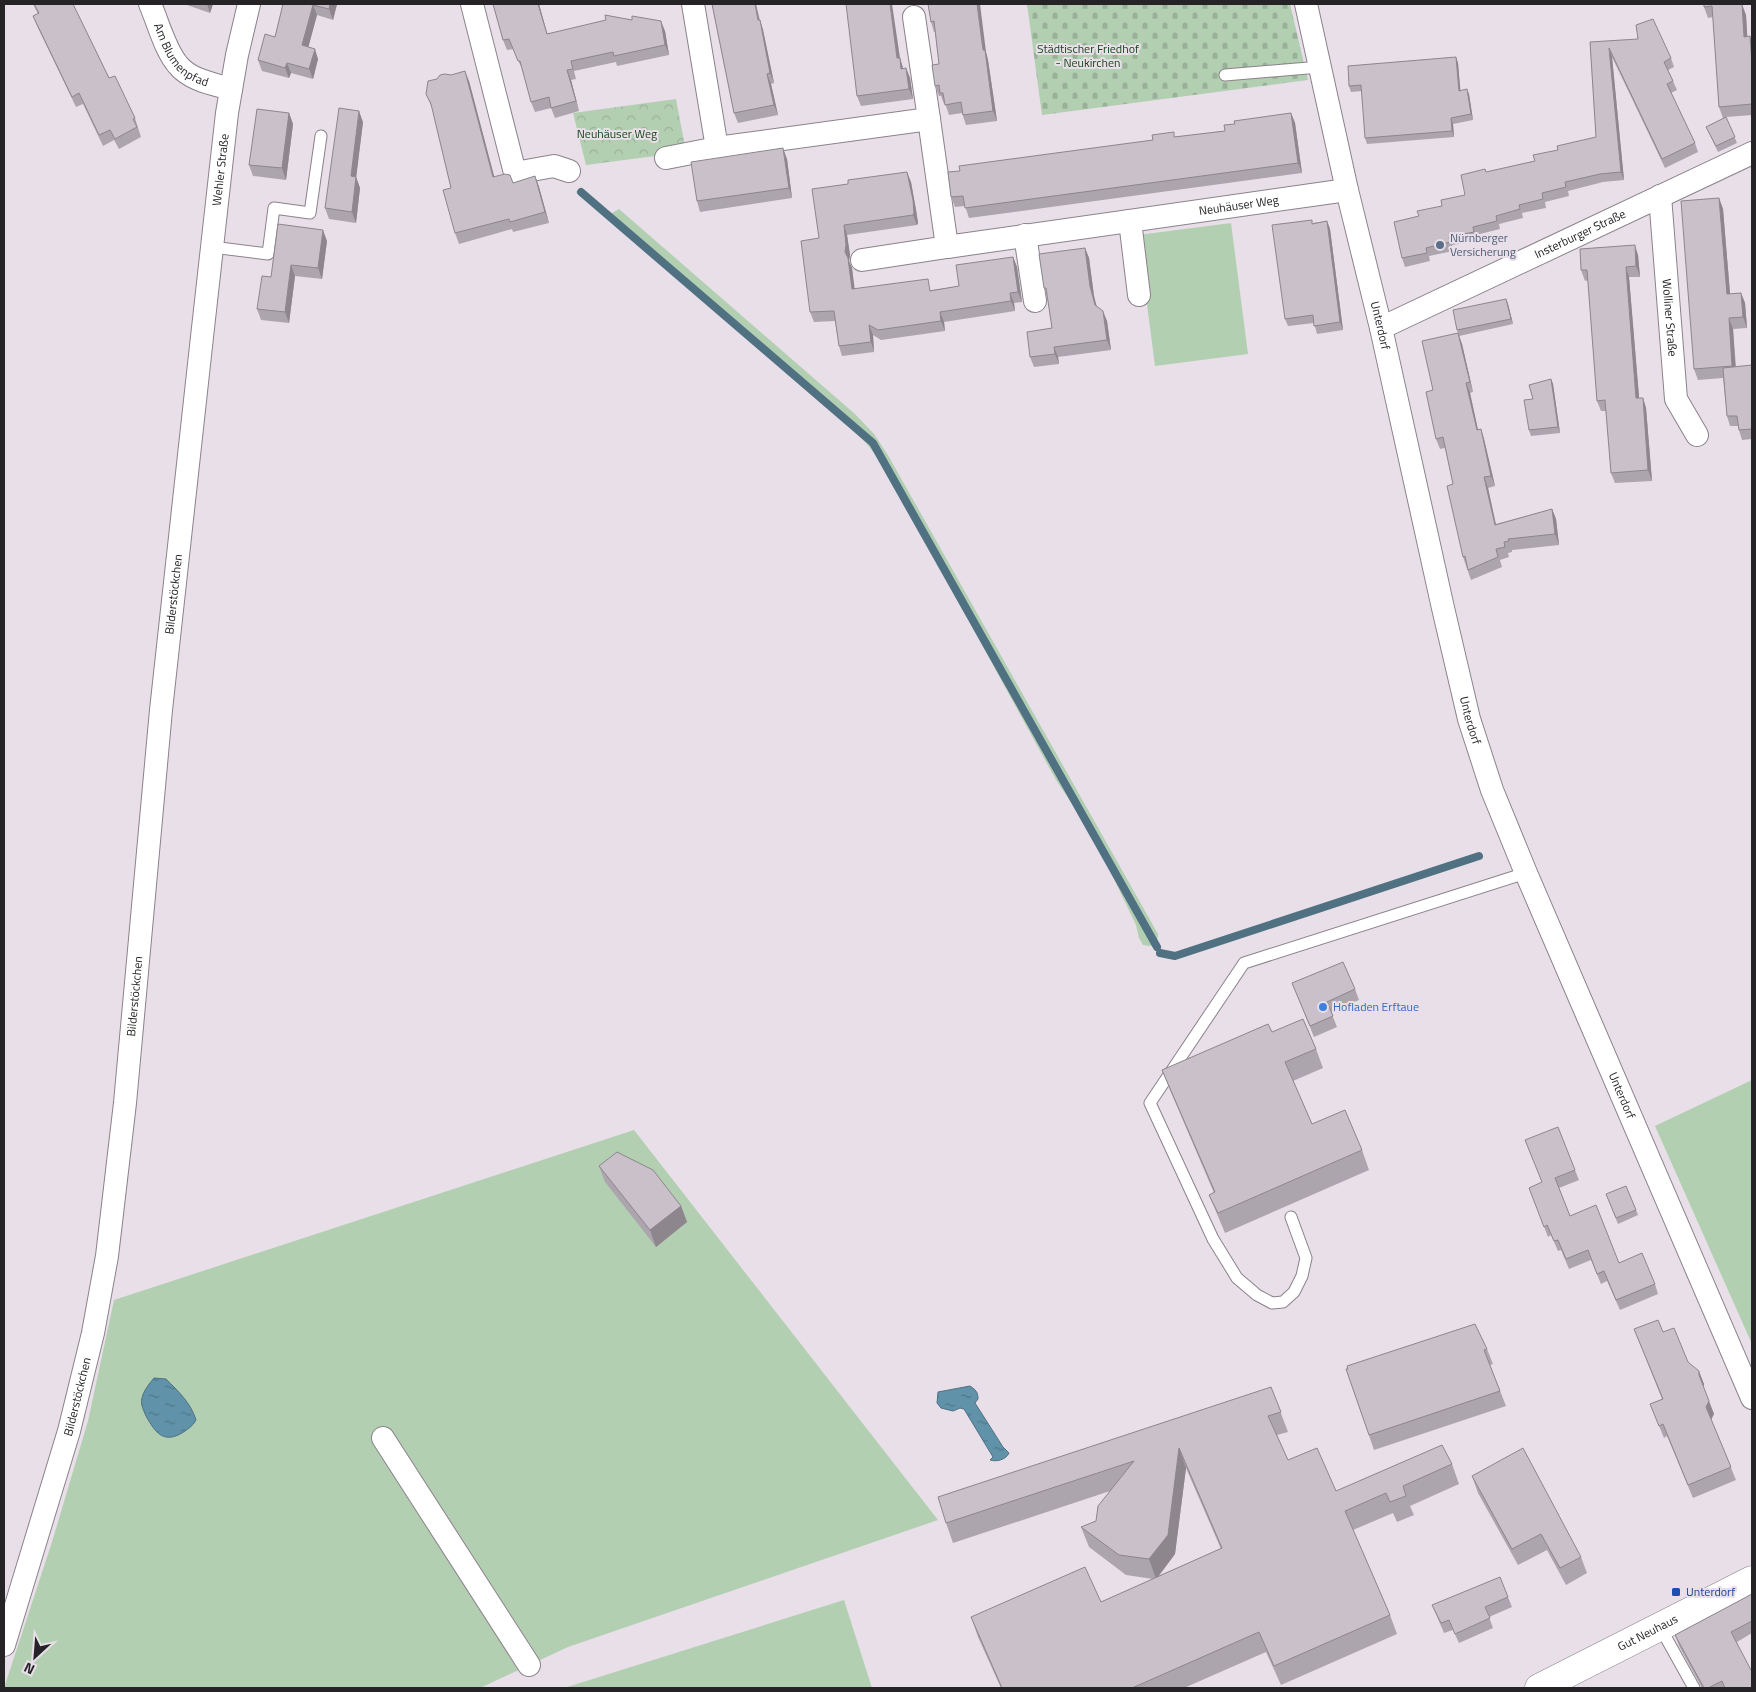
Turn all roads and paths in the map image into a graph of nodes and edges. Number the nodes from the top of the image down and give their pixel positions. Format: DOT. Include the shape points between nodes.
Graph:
graph roads {
  1 [pos="150,4"];
  2 [pos="249,4"];
  3 [pos="472,4"];
  4 [pos="693,4"];
  5 [pos="1306,4"];
  6 [pos="914,18"];
  7 [pos="1320,67"];
  8 [pos="1225,75"];
  9 [pos="231,89"];
  10 [pos="928,119"];
  11 [pos="321,136"];
  12 [pos="717,148"];
  13 [pos="1752,153"];
  14 [pos="666,158"];
  15 [pos="569,171"];
  16 [pos="1347,190"];
  17 [pos="1660,196"];
  18 [pos="1130,221"];
  19 [pos="1025,235"];
  20 [pos="947,246"];
  21 [pos="212,247"];
  22 [pos="862,260"];
  23 [pos="1139,295"];
  24 [pos="1035,302"];
  25 [pos="1381,328"];
  26 [pos="202,337"];
  27 [pos="1697,435"];
  28 [pos="1526,873"];
  29 [pos="1291,1217"];
  30 [pos="1752,1398"];
  31 [pos="383,1438"];
  32 [pos="1752,1580"];
  33 [pos="1660,1628"];
  34 [pos="4,1641"];
  35 [pos="529,1665"];
  36 [pos="1542,1687"];
  37 [pos="1694,1688"];
  1 -- 9 [label="street, Am Blumenpfad" via="178,65 198,79"];
  2 -- 9 [label="street, Wehler Straße"];
  3 -- 15 [label="street" via="516,173 554,166"];
  4 -- 12 [label="street"];
  5 -- 7 [label="street, Unterdorf"];
  6 -- 10 [label="street"];
  7 -- 8 [label="lane"];
  7 -- 16 [label="street, Unterdorf"];
  9 -- 21 [label="street, Wehler Straße"];
  10 -- 12 [label="street"];
  10 -- 20 [label="street"];
  11 -- 21 [label="lane" via="310,213 274,208 268,254"];
  12 -- 14 [label="street"];
  13 -- 17 [label="street, Insterburger Straße"];
  16 -- 18 [label="street, Neuhäuser Weg"];
  16 -- 25 [label="street, Unterdorf"];
  17 -- 25 [label="street, Insterburger Straße"];
  17 -- 27 [label="street, Wolliner Straße" via="1676,400"];
  18 -- 19 [label="street, Neuhäuser Weg"];
  18 -- 23 [label="street"];
  19 -- 20 [label="street, Neuhäuser Weg"];
  19 -- 24 [label="street"];
  20 -- 22 [label="street, Neuhäuser Weg"];
  21 -- 26 [label="street, Wehler Straße"];
  25 -- 28 [label="street, Unterdorf" via="1470,719 1492,790"];
  26 -- 34 [label="street, Bilderstöckchen" via="161,710 108,1256 69,1431"];
  28 -- 29 [label="lane" via="1244,963 1206,1018 1150,1103 1213,1239 1237,1278 1256,1295 1272,1303 1283,1302 1294,1292 1306,1258"];
  28 -- 30 [label="street, Unterdorf"];
  31 -- 35 [label="street"];
  32 -- 33 [label="main road, Gut Neuhaus"];
  33 -- 36 [label="main road, Gut Neuhaus"];
  33 -- 37 [label="lane"];
}
